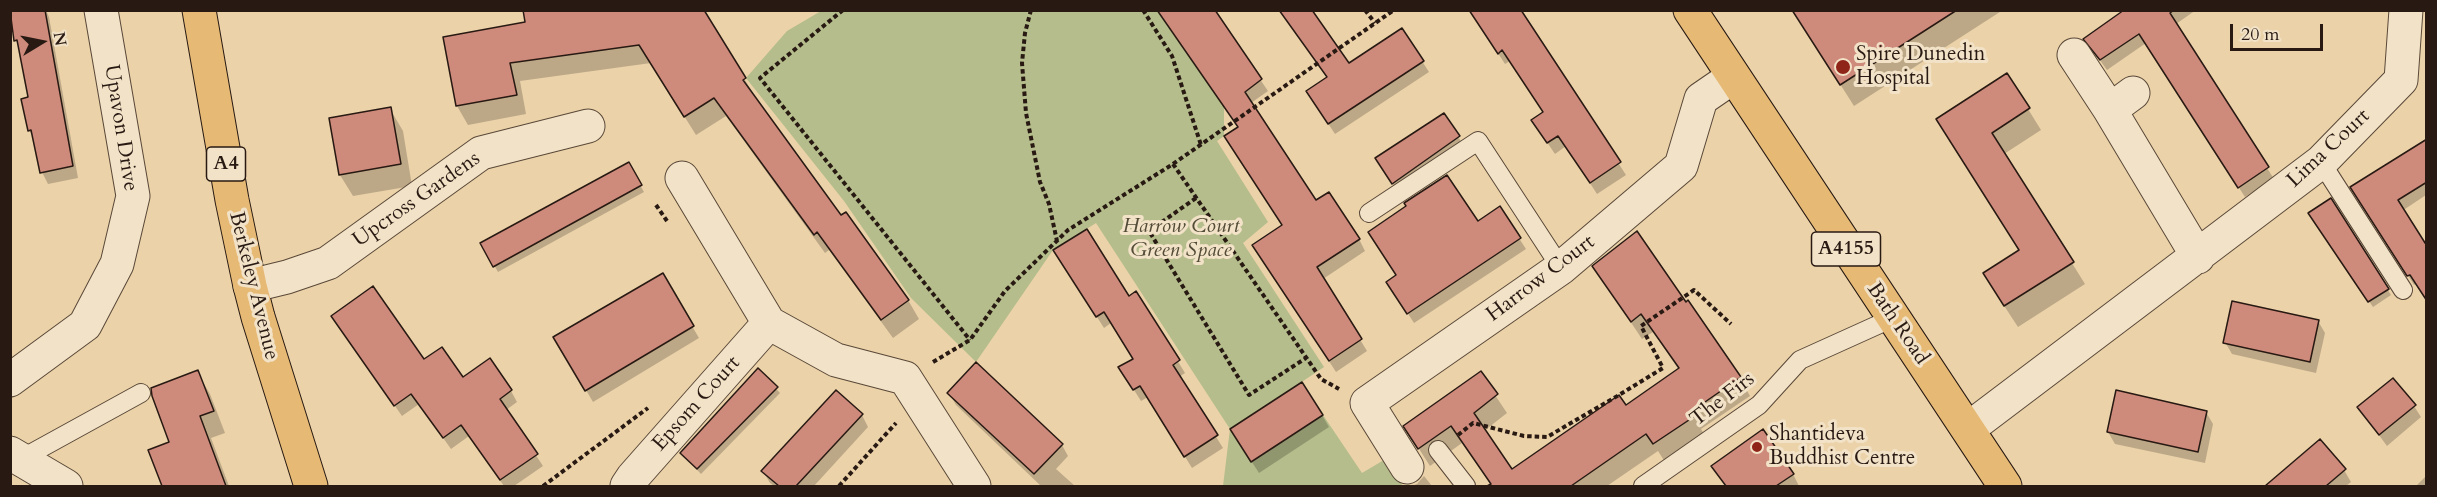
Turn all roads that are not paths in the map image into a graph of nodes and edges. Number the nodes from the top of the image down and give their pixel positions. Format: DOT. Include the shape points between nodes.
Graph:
graph roads {
  1 [pos="101,10"];
  2 [pos="199,10"];
  3 [pos="1690,10"];
  4 [pos="2406,10"];
  5 [pos="2074,55"];
  6 [pos="1733,77"];
  7 [pos="588,126"];
  8 [pos="2321,162"];
  9 [pos="682,178"];
  10 [pos="1369,213"];
  11 [pos="2198,257"];
  12 [pos="1561,268"];
  13 [pos="250,286"];
  14 [pos="2403,290"];
  15 [pos="1893,318"];
  16 [pos="769,323"];
  17 [pos="10,380"];
  18 [pos="141,393"];
  19 [pos="1968,429"];
  20 [pos="1438,450"];
  21 [pos="16,456"];
  22 [pos="1407,467"];
  23 [pos="66,486"];
  24 [pos="311,486"];
  25 [pos="627,486"];
  26 [pos="974,486"];
  27 [pos="1466,486"];
  28 [pos="1643,486"];
  29 [pos="2005,486"];
  1 -- 17 [label="street, Upavon Drive" via="133,196 117,264 85,325"];
  2 -- 13 [label="main road, Berkeley Avenue / A4"];
  3 -- 6 [label="main road, Bath Road / A4155"];
  4 -- 8 [label="street, Lima Court" via="2401,80"];
  5 -- 11 [label="street" via="2121,101"];
  6 -- 12 [label="street, Harrow Court" via="1701,99 1681,166"];
  6 -- 15 [label="main road, Bath Road / A4155"];
  7 -- 13 [label="street, Upcross Gardens" via="481,153 328,263"];
  8 -- 11 [label="street, Lima Court"];
  8 -- 14 [label="lane"];
  9 -- 16 [label="street"];
  10 -- 12 [label="lane" via="1478,141"];
  11 -- 19 [label="street, Lima Court"];
  12 -- 22 [label="street, Harrow Court" via="1366,403"];
  13 -- 24 [label="main road, Berkeley Avenue / A4"];
  15 -- 19 [label="main road, Bath Road / A4155"];
  15 -- 28 [label="lane, The Firs" via="1800,360 1758,405"];
  16 -- 25 [label="street, Epsom Court"];
  16 -- 26 [label="street" via="836,360 905,378"];
  18 -- 21 [label="lane"];
  19 -- 29 [label="main road, Bath Road / A4155"];
  20 -- 27 [label="lane"];
  21 -- 23 [label="street"];
}
